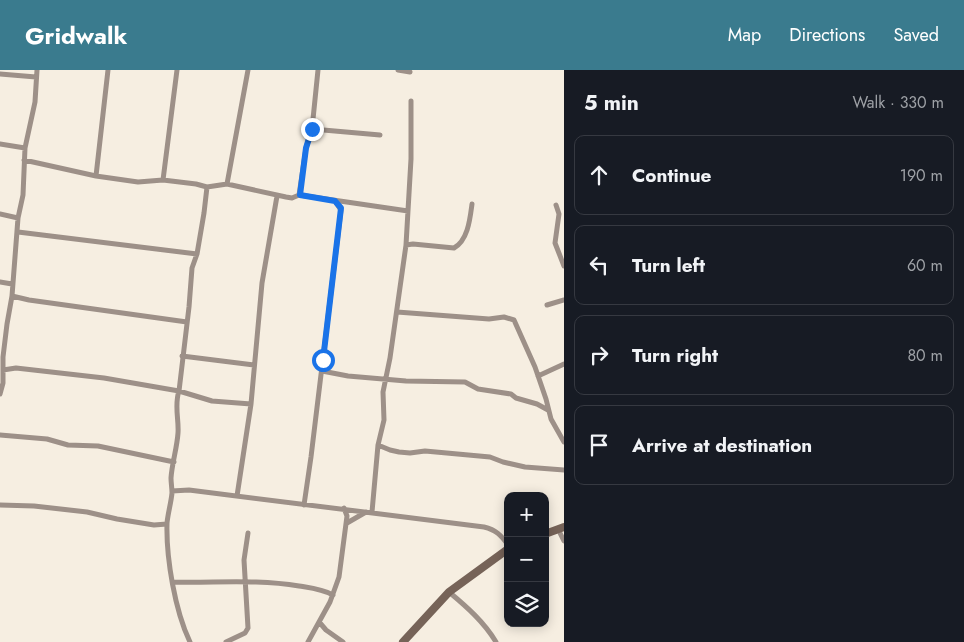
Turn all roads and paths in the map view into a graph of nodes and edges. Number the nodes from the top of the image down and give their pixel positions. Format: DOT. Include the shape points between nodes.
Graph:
graph roads {
  1 [pos="37,70"];
  2 [pos="108,70"];
  3 [pos="177,70"];
  4 [pos="248,70"];
  5 [pos="318,70"];
  6 [pos="398,70"];
  7 [pos="410,72"];
  8 [pos="0,74"];
  9 [pos="36,77"];
  10 [pos="411,101"];
  11 [pos="312,129"];
  12 [pos="380,135"];
  13 [pos="0,144"];
  14 [pos="25,148"];
  15 [pos="24,160"];
  16 [pos="96,176"];
  17 [pos="163,180"];
  18 [pos="227,184"];
  19 [pos="207,187"];
  20 [pos="300,195"];
  21 [pos="277,196"];
  22 [pos="335,201"];
  23 [pos="472,204"];
  24 [pos="556,205"];
  25 [pos="408,211"];
  26 [pos="0,214"];
  27 [pos="18,218"];
  28 [pos="18,232"];
  29 [pos="406,245"];
  30 [pos="196,254"];
  31 [pos="564,266"];
  32 [pos="0,282"];
  33 [pos="12,284"];
  34 [pos="12,296"];
  35 [pos="564,300"];
  36 [pos="547,305"];
  37 [pos="397,312"];
  38 [pos="187,322"];
  39 [pos="182,356"];
  40 [pos="2,357"];
  41 [pos="564,364"];
  42 [pos="254,365"];
  43 [pos="4,370"];
  44 [pos="322,371"];
  45 [pos="538,376"];
  46 [pos="385,379"];
  47 [pos="179,391"];
  48 [pos="0,394"];
  49 [pos="251,404"];
  50 [pos="548,410"];
  51 [pos="0,435"];
  52 [pos="564,441"];
  53 [pos="378,445"];
  54 [pos="174,462"];
  55 [pos="564,470"];
  56 [pos="172,491"];
  57 [pos="237,496"];
  58 [pos="0,505"];
  59 [pos="304,505"];
  60 [pos="344,508"];
  61 [pos="369,512"];
  62 [pos="346,523"];
  63 [pos="167,524"];
  64 [pos="561,528"];
  65 [pos="549,532"];
  66 [pos="248,533"];
  67 [pos="504,539"];
  68 [pos="564,541"];
  69 [pos="504,552"];
  70 [pos="244,581"];
  71 [pos="174,582"];
  72 [pos="449,592"];
  73 [pos="333,595"];
  74 [pos="320,623"];
  75 [pos="190,642"];
  76 [pos="226,642"];
  77 [pos="308,642"];
  78 [pos="343,642"];
  79 [pos="403,642"];
  80 [pos="496,642"];
  1 -- 9 [label="street"];
  2 -- 16 [label="street"];
  3 -- 17 [label="street"];
  4 -- 18 [label="street"];
  5 -- 11 [label="street"];
  6 -- 7 [label="street"];
  8 -- 9 [label="street"];
  9 -- 14 [label="street" via="35,102"];
  10 -- 25 [label="street"];
  11 -- 12 [label="street"];
  11 -- 20 [label="street" via="306,148"];
  13 -- 14 [label="street"];
  14 -- 15 [label="street"];
  15 -- 16 [label="street"];
  15 -- 27 [label="street" via="23,194"];
  16 -- 17 [label="street" via="138,182"];
  17 -- 19 [label="street"];
  18 -- 19 [label="street"];
  18 -- 21 [label="street"];
  19 -- 30 [label="street"];
  20 -- 21 [label="street" via="292,198"];
  20 -- 22 [label="street"];
  21 -- 42 [label="street" via="262,283"];
  22 -- 25 [label="street"];
  22 -- 44 [label="street" via="341,210"];
  23 -- 29 [label="street" via="469,222 460,244 454,248"];
  24 -- 31 [label="street" via="559,214 555,242"];
  25 -- 29 [label="street"];
  26 -- 27 [label="street"];
  27 -- 28 [label="street"];
  28 -- 30 [label="street"];
  28 -- 33 [label="street"];
  29 -- 37 [label="street"];
  30 -- 38 [label="street"];
  32 -- 33 [label="street"];
  33 -- 34 [label="street"];
  34 -- 38 [label="street"];
  34 -- 40 [label="street"];
  35 -- 36 [label="street"];
  37 -- 45 [label="street" via="510,318 514,320"];
  37 -- 46 [label="street"];
  38 -- 39 [label="street"];
  39 -- 42 [label="street"];
  39 -- 47 [label="street"];
  40 -- 43 [label="street"];
  41 -- 45 [label="street"];
  42 -- 49 [label="street"];
  43 -- 47 [label="street" via="42,370"];
  43 -- 48 [label="street"];
  44 -- 46 [label="street"];
  44 -- 59 [label="street"];
  45 -- 50 [label="street"];
  46 -- 50 [label="street" via="465,382 478,389 511,394"];
  46 -- 53 [label="street" via="384,420"];
  47 -- 49 [label="street" via="206,400"];
  47 -- 54 [label="street"];
  49 -- 57 [label="street"];
  50 -- 52 [label="street"];
  51 -- 54 [label="street" via="98,446"];
  53 -- 55 [label="street" via="399,452 490,457 525,467"];
  53 -- 61 [label="street"];
  54 -- 56 [label="street"];
  56 -- 57 [label="street"];
  56 -- 63 [label="street"];
  57 -- 59 [label="street"];
  58 -- 63 [label="street" via="87,512 154,525"];
  59 -- 60 [label="street"];
  60 -- 61 [label="street"];
  60 -- 62 [label="street"];
  61 -- 62 [label="street"];
  61 -- 67 [label="street" via="484,527 493,529"];
  62 -- 73 [label="street" via="339,577"];
  63 -- 71 [label="street"];
  64 -- 65 [label="main road"];
  64 -- 68 [label="street"];
  66 -- 70 [label="street" via="244,550"];
  69 -- 72 [label="main road"];
  70 -- 71 [label="street"];
  70 -- 73 [label="street" via="279,583"];
  70 -- 76 [label="street" via="248,628"];
  71 -- 75 [label="street" via="181,620"];
  72 -- 79 [label="main road"];
  72 -- 80 [label="street" via="467,607"];
  73 -- 74 [label="street"];
  74 -- 77 [label="street"];
  74 -- 78 [label="street"];
}
